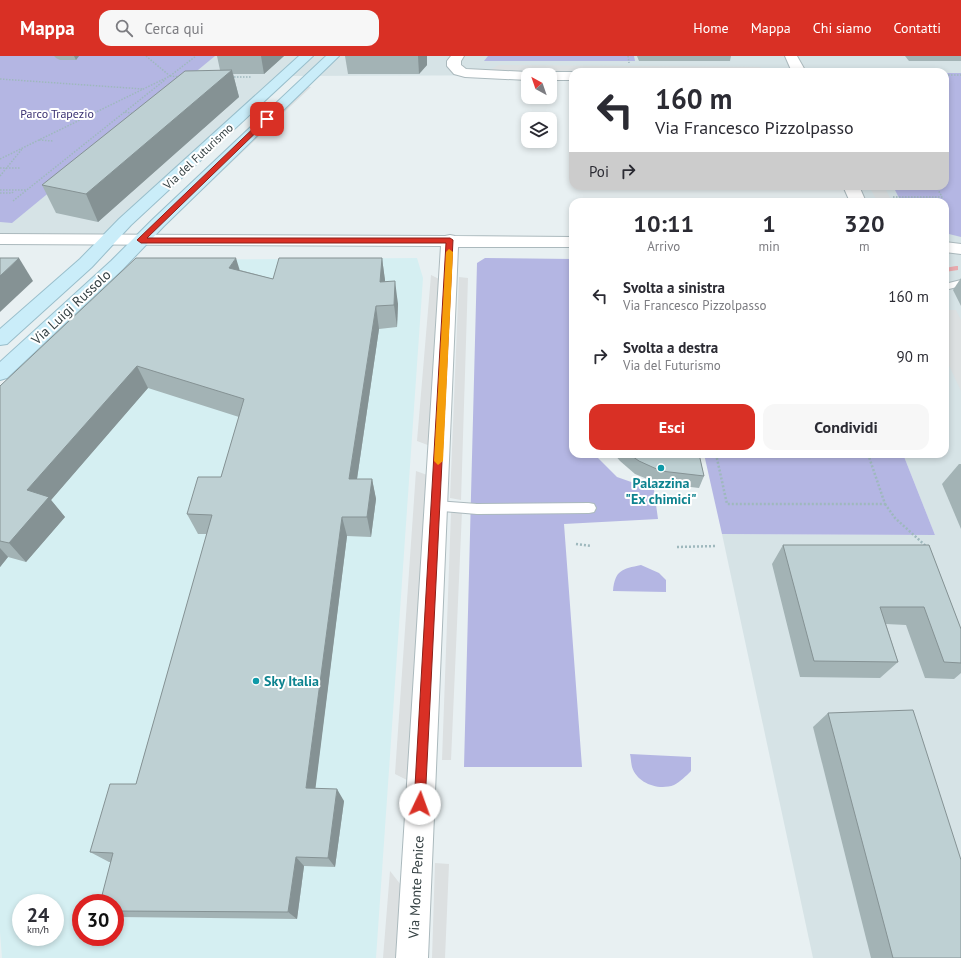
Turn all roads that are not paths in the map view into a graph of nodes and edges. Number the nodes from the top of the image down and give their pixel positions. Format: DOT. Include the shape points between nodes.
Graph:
graph roads {
  1 [pos="307,56"];
  2 [pos="332,56"];
  3 [pos="458,56"];
  4 [pos="791,56"];
  5 [pos="797,68"];
  6 [pos="521,76"];
  7 [pos="557,76"];
  8 [pos="569,76"];
  9 [pos="0,239"];
  10 [pos="108,240"];
  11 [pos="141,240"];
  12 [pos="450,240"];
  13 [pos="569,242"];
  14 [pos="949,247"];
  15 [pos="961,249"];
  16 [pos="961,283"];
  17 [pos="949,286"];
  18 [pos="0,339"];
  19 [pos="0,373"];
  20 [pos="436,506"];
  21 [pos="589,508"];
  22 [pos="412,958"];
  1 -- 10 [label="street, Via del Futurismo"];
  2 -- 11 [label="street, Via del Futurismo"];
  3 -- 6 [label="street" via="454,66 466,74"];
  4 -- 5 [label="street"];
  7 -- 8 [label="street"];
  9 -- 10 [label="street"];
  10 -- 11 [label="street"];
  10 -- 18 [label="street, Via Luigi Russolo" via="86,263"];
  11 -- 12 [label="street"];
  11 -- 19 [label="street, Via Luigi Russolo"];
  12 -- 13 [label="street"];
  12 -- 20 [label="street, Via Monte Penice"];
  14 -- 15 [label="street"];
  16 -- 17 [label="lane"];
  20 -- 21 [label="lane" via="477,509"];
  20 -- 22 [label="street, Via Monte Penice"];
}
